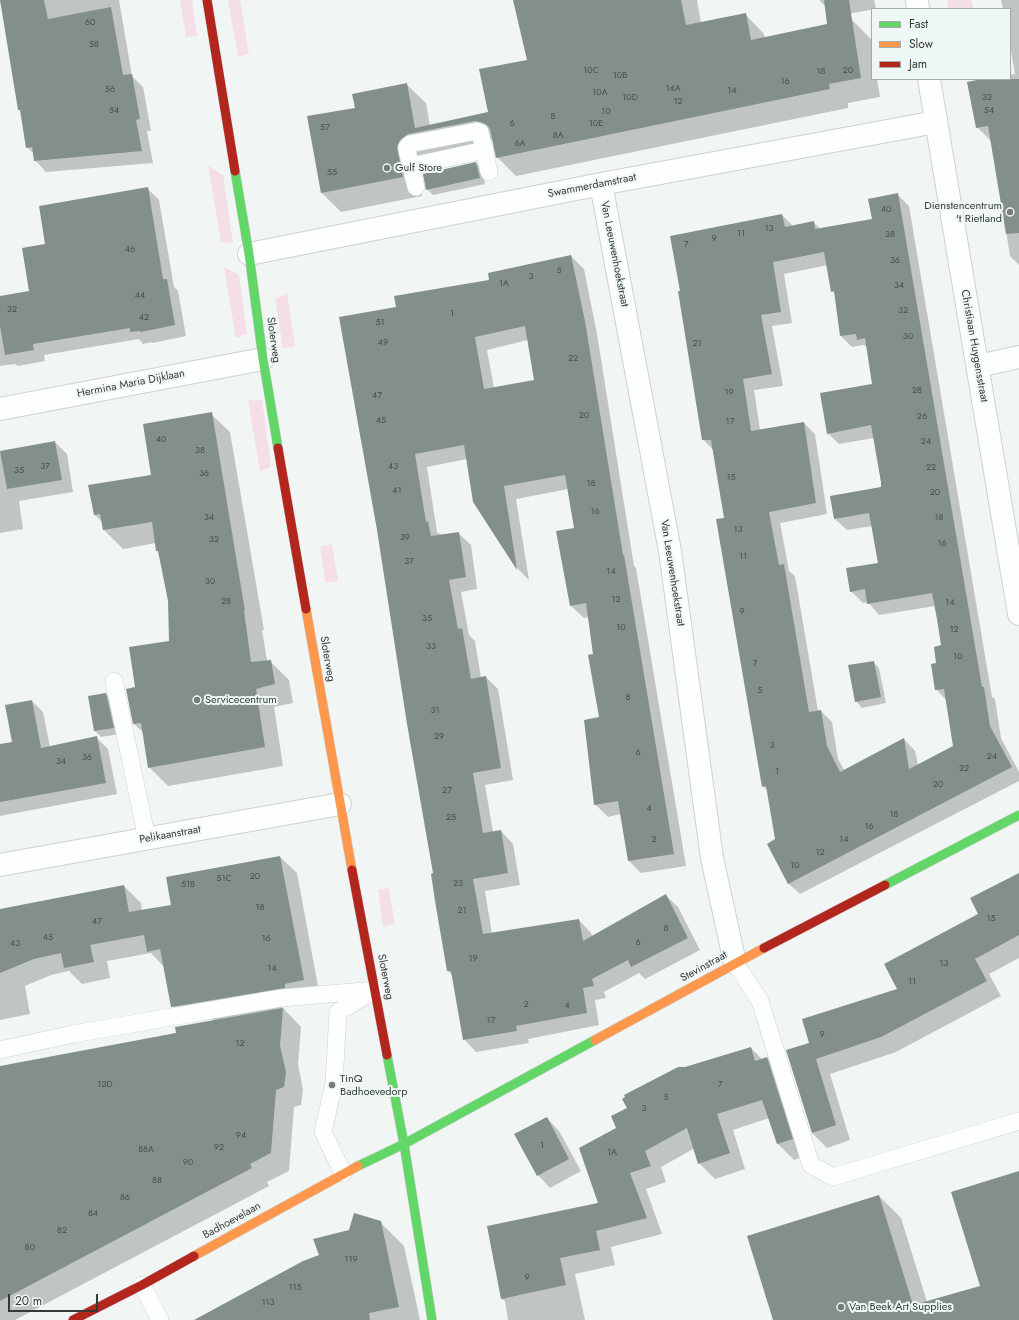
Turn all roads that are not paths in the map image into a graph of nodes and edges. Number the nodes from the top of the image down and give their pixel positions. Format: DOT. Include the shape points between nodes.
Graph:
graph roads {
  1 [pos="207,0"];
  2 [pos="929,80"];
  3 [pos="936,122"];
  4 [pos="489,172"];
  5 [pos="601,184"];
  6 [pos="416,187"];
  7 [pos="249,254"];
  8 [pos="1019,357"];
  9 [pos="263,359"];
  10 [pos="978,366"];
  11 [pos="0,408"];
  12 [pos="1019,614"];
  13 [pos="114,681"];
  14 [pos="340,804"];
  15 [pos="1019,815"];
  16 [pos="147,839"];
  17 [pos="0,865"];
  18 [pos="735,963"];
  19 [pos="376,990"];
  20 [pos="0,1050"];
  21 [pos="1019,1121"];
  22 [pos="404,1144"];
  23 [pos="343,1172"];
  24 [pos="142,1285"];
  25 [pos="73,1320"];
  26 [pos="160,1320"];
  27 [pos="432,1320"];
  1 -- 7 [label="street, Sloterweg"];
  2 -- 3 [label="street, Christiaan Huygensstraat"];
  3 -- 5 [label="street, Swammerdamstraat"];
  3 -- 10 [label="street, Christiaan Huygensstraat"];
  4 -- 6 [label="lane" via="485,150 411,166"];
  5 -- 7 [label="street, Swammerdamstraat"];
  5 -- 18 [label="street, Van Leeuwenhoekstraat" via="670,551 712,858"];
  7 -- 9 [label="street, Sloterweg"];
  8 -- 10 [label="street"];
  9 -- 11 [label="street, Hermina Maria Dijklaan"];
  9 -- 14 [label="street, Sloterweg"];
  10 -- 12 [label="street, Christiaan Huygensstraat"];
  13 -- 16 [label="lane"];
  14 -- 16 [label="street, Pelikaanstraat"];
  14 -- 19 [label="street, Sloterweg"];
  15 -- 18 [label="street, Stevinstraat"];
  16 -- 17 [label="street, Pelikaanstraat"];
  18 -- 21 [label="lane" via="760,1001 811,1165 833,1177"];
  18 -- 22 [label="street, Stevinstraat"];
  19 -- 20 [label="lane" via="281,998 73,1034"];
  19 -- 22 [label="street, Sloterweg"];
  19 -- 23 [label="lane" via="338,1012 334,1084 323,1132"];
  22 -- 23 [label="street, Badhoevelaan"];
  22 -- 27 [label="street, Sloterweg"];
  23 -- 24 [label="street, Badhoevelaan"];
  24 -- 25 [label="street, Badhoevelaan"];
  24 -- 26 [label="lane"];
}
